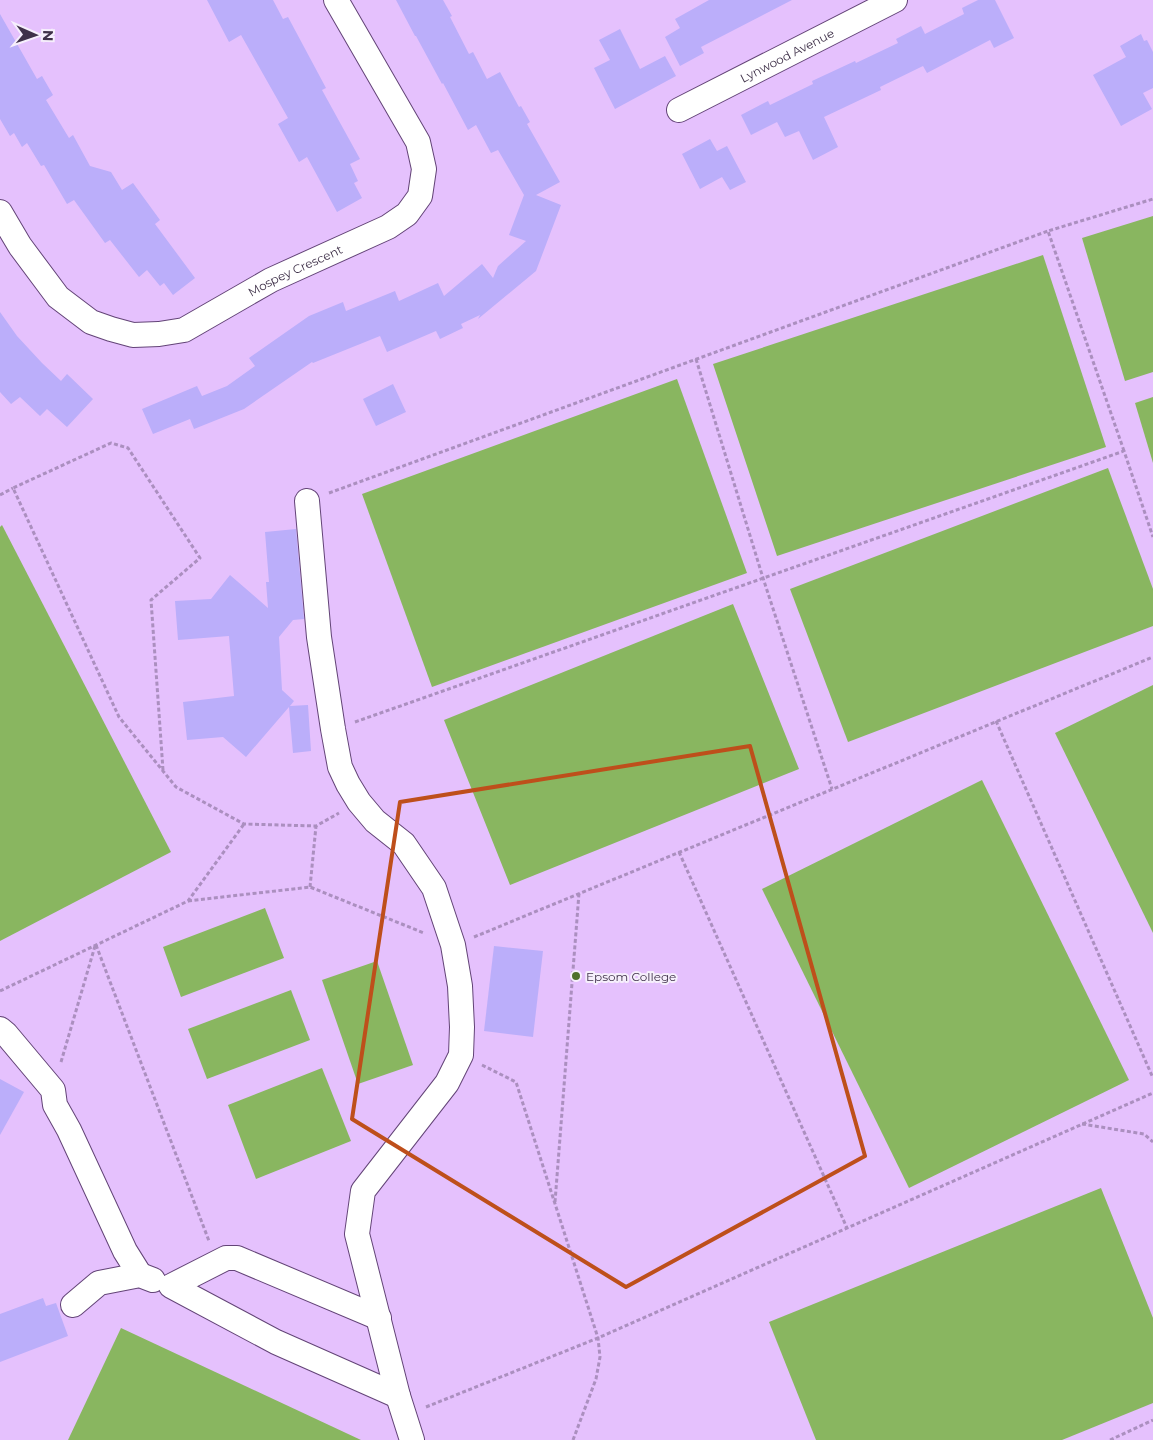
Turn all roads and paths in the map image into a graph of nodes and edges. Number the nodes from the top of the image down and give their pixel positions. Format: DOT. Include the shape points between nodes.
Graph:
graph roads {
  1 [pos="336,0"];
  2 [pos="895,0"];
  3 [pos="679,110"];
  4 [pos="1153,199"];
  5 [pos="0,212"];
  6 [pos="1048,231"];
  7 [pos="696,359"];
  8 [pos="1124,451"];
  9 [pos="13,488"];
  10 [pos="0,495"];
  11 [pos="306,501"];
  12 [pos="1153,537"];
  13 [pos="764,578"];
  14 [pos="1153,656"];
  15 [pos="996,721"];
  16 [pos="333,729"];
  17 [pos="163,770"];
  18 [pos="832,789"];
  19 [pos="359,802"];
  20 [pos="244,824"];
  21 [pos="316,826"];
  22 [pos="679,852"];
  23 [pos="310,887"];
  24 [pos="579,893"];
  25 [pos="188,901"];
  26 [pos="96,945"];
  27 [pos="453,945"];
  28 [pos="0,991"];
  29 [pos="0,1029"];
  30 [pos="461,1055"];
  31 [pos="1153,1078"];
  32 [pos="53,1090"];
  33 [pos="1153,1093"];
  34 [pos="1082,1124"];
  35 [pos="1153,1142"];
  36 [pos="555,1203"];
  37 [pos="847,1228"];
  38 [pos="217,1263"];
  39 [pos="140,1275"];
  40 [pos="171,1286"];
  41 [pos="73,1305"];
  42 [pos="379,1318"];
  43 [pos="598,1338"];
  44 [pos="401,1405"];
  45 [pos="1153,1420"];
  46 [pos="412,1440"];
  47 [pos="573,1440"];
  48 [pos="1110,1440"];
  1 -- 5 [label="street, Mospey Crescent" via="418,142 424,169 420,196 407,214 388,227 271,280 184,330 133,335 91,322 58,297 20,246"];
  2 -- 3 [label="street, Lynwood Avenue"];
  4 -- 6 [label="path"];
  6 -- 7 [label="path"];
  6 -- 8 [label="path"];
  7 -- 11 [label="path"];
  7 -- 13 [label="path"];
  8 -- 12 [label="path"];
  8 -- 13 [label="path"];
  9 -- 10 [label="path"];
  9 -- 17 [label="path" via="119,717"];
  9 -- 17 [label="path" via="112,443 128,448 200,558 151,600"];
  11 -- 16 [label="street" via="319,637"];
  13 -- 16 [label="path"];
  13 -- 18 [label="path"];
  14 -- 15 [label="path"];
  15 -- 18 [label="path"];
  15 -- 31 [label="path"];
  16 -- 19 [label="street" via="340,767"];
  17 -- 20 [label="path" via="176,787"];
  18 -- 22 [label="path"];
  19 -- 21 [label="path"];
  19 -- 27 [label="street" via="375,821 404,844 420,866 434,888"];
  20 -- 21 [label="path"];
  20 -- 25 [label="path"];
  21 -- 23 [label="path"];
  22 -- 24 [label="path"];
  22 -- 37 [label="path"];
  23 -- 25 [label="path"];
  23 -- 27 [label="path"];
  24 -- 27 [label="path"];
  24 -- 36 [label="path"];
  25 -- 26 [label="path"];
  26 -- 28 [label="path"];
  26 -- 32 [label="path"];
  26 -- 38 [label="path"];
  27 -- 30 [label="street" via="460,986"];
  29 -- 32 [label="street"];
  30 -- 36 [label="path" via="516,1082"];
  30 -- 42 [label="street" via="447,1083 363,1191 357,1234"];
  32 -- 39 [label="street" via="55,1105 125,1251"];
  33 -- 34 [label="path"];
  34 -- 35 [label="path" via="1144,1134"];
  34 -- 37 [label="path"];
  36 -- 43 [label="path"];
  37 -- 43 [label="path"];
  38 -- 40 [label="street"];
  38 -- 42 [label="street" via="226,1258 237,1258"];
  39 -- 40 [label="street"];
  39 -- 41 [label="street" via="99,1283"];
  40 -- 44 [label="street"];
  42 -- 44 [label="street"];
  43 -- 44 [label="path"];
  43 -- 47 [label="path" via="600,1357 596,1379"];
  44 -- 46 [label="street"];
  45 -- 48 [label="path"];
}
